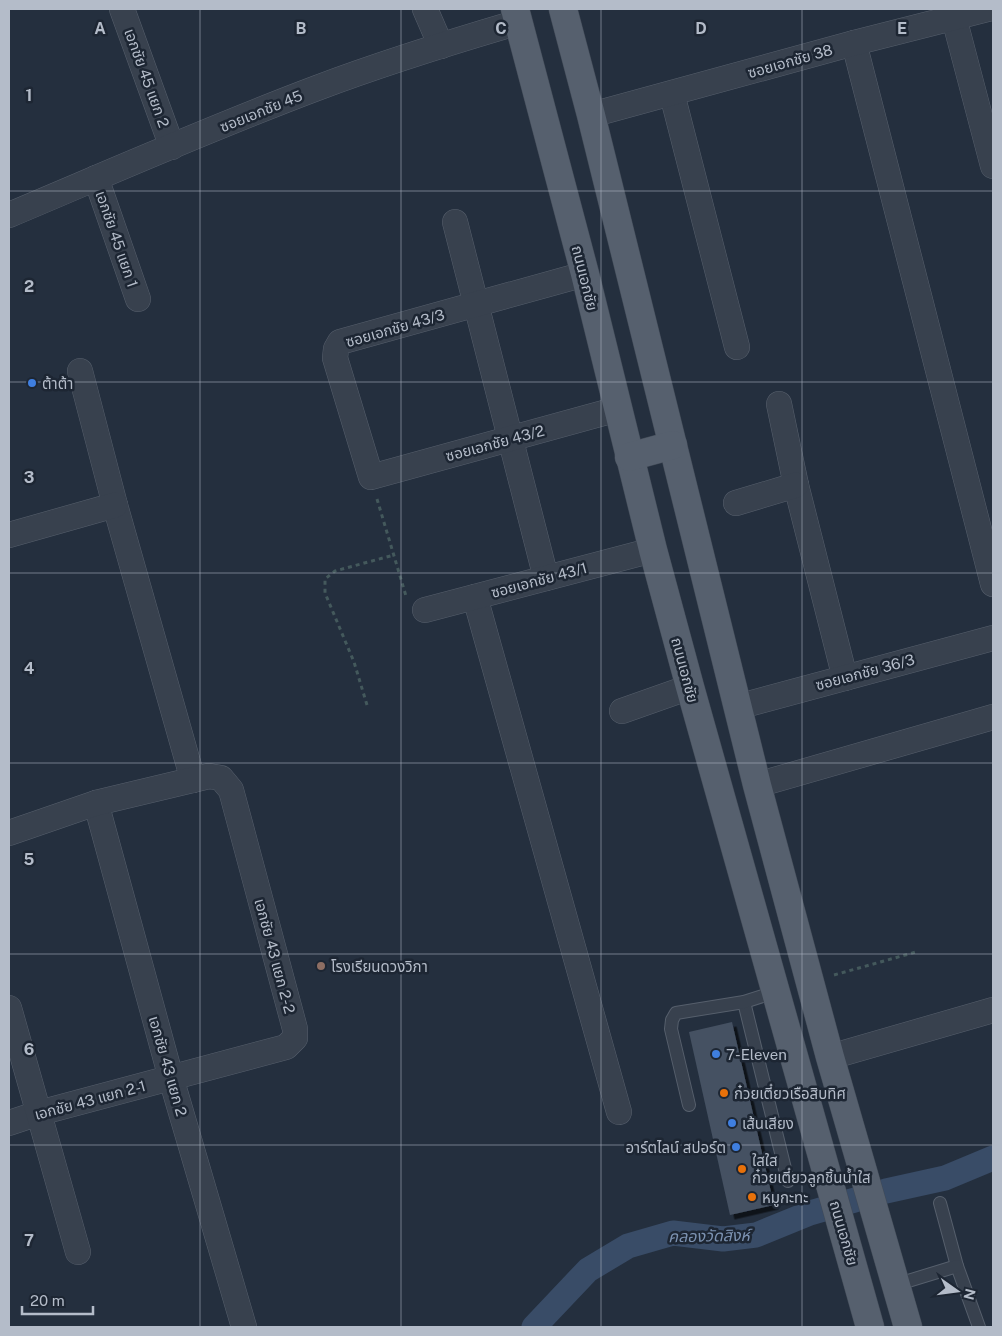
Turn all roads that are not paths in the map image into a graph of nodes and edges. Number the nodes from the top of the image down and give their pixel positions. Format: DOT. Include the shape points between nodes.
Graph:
graph roads {
  1 [pos="122,9"];
  2 [pos="425,9"];
  3 [pos="563,9"];
  4 [pos="988,9"];
  5 [pos="517,15"];
  6 [pos="954,18"];
  7 [pos="854,43"];
  8 [pos="441,46"];
  9 [pos="672,94"];
  10 [pos="591,115"];
  11 [pos="172,147"];
  12 [pos="993,166"];
  13 [pos="96,178"];
  14 [pos="9,215"];
  15 [pos="455,222"];
  16 [pos="585,274"];
  17 [pos="138,299"];
  18 [pos="476,304"];
  19 [pos="737,347"];
  20 [pos="80,371"];
  21 [pos="779,404"];
  22 [pos="618,409"];
  23 [pos="511,439"];
  24 [pos="673,445"];
  25 [pos="629,457"];
  26 [pos="370,477"];
  27 [pos="796,485"];
  28 [pos="736,503"];
  29 [pos="115,505"];
  30 [pos="9,535"];
  31 [pos="653,550"];
  32 [pos="546,578"];
  33 [pos="993,584"];
  34 [pos="475,597"];
  35 [pos="425,610"];
  36 [pos="993,638"];
  37 [pos="845,678"];
  38 [pos="690,687"];
  39 [pos="737,707"];
  40 [pos="622,711"];
  41 [pos="993,717"];
  42 [pos="193,780"];
  43 [pos="757,785"];
  44 [pos="96,803"];
  45 [pos="9,833"];
  46 [pos="775,992"];
  47 [pos="744,1002"];
  48 [pos="9,1008"];
  49 [pos="993,1010"];
  50 [pos="830,1057"];
  51 [pos="171,1078"];
  52 [pos="689,1105"];
  53 [pos="619,1112"];
  54 [pos="38,1114"];
  55 [pos="9,1124"];
  56 [pos="788,1181"];
  57 [pos="940,1203"];
  58 [pos="78,1252"];
  59 [pos="957,1266"];
  60 [pos="895,1285"];
  61 [pos="244,1327"];
  62 [pos="870,1327"];
  63 [pos="908,1327"];
  64 [pos="979,1327"];
  1 -- 11 [label="street, เอกชัย 45 แยก 2"];
  2 -- 8 [label="street"];
  3 -- 10 [label="main road"];
  4 -- 6 [label="street, ซอยเอกชัย 38"];
  5 -- 8 [label="street, ซอยเอกชัย 45"];
  5 -- 16 [label="main road, ถนนเอกชัย"];
  6 -- 7 [label="street, ซอยเอกชัย 38"];
  6 -- 12 [label="street"];
  7 -- 9 [label="street, ซอยเอกชัย 38"];
  7 -- 33 [label="street"];
  8 -- 11 [label="street, ซอยเอกชัย 45" via="317,88"];
  9 -- 10 [label="street, ซอยเอกชัย 38"];
  9 -- 19 [label="street"];
  10 -- 24 [label="main road"];
  11 -- 13 [label="street, ซอยเอกชัย 45"];
  13 -- 14 [label="street, ซอยเอกชัย 45"];
  13 -- 17 [label="street, เอกชัย 45 แยก 1"];
  15 -- 18 [label="street"];
  16 -- 18 [label="street, ซอยเอกชัย 43/3"];
  16 -- 22 [label="main road, ถนนเอกชัย"];
  18 -- 23 [label="street"];
  18 -- 26 [label="street, ซอยเอกชัย 43/3" via="340,342 335,358"];
  20 -- 29 [label="street"];
  21 -- 27 [label="street"];
  22 -- 23 [label="street, ซอยเอกชัย 43/2"];
  22 -- 25 [label="main road, ถนนเอกชัย"];
  23 -- 26 [label="street, ซอยเอกชัย 43/2"];
  23 -- 32 [label="street"];
  24 -- 25 [label="main road"];
  24 -- 39 [label="main road"];
  25 -- 31 [label="main road, ถนนเอกชัย"];
  27 -- 28 [label="street"];
  27 -- 37 [label="street"];
  29 -- 30 [label="street"];
  29 -- 42 [label="street"];
  31 -- 32 [label="street, ซอยเอกชัย 43/1"];
  31 -- 38 [label="main road, ถนนเอกชัย"];
  32 -- 34 [label="street, ซอยเอกชัย 43/1"];
  34 -- 35 [label="street, ซอยเอกชัย 43/1"];
  34 -- 53 [label="street"];
  36 -- 37 [label="street, ซอยเอกชัย 36/3"];
  37 -- 39 [label="street, ซอยเอกชัย 36/3"];
  38 -- 40 [label="street"];
  38 -- 46 [label="main road, ถนนเอกชัย"];
  39 -- 43 [label="main road"];
  41 -- 43 [label="street"];
  42 -- 44 [label="street"];
  42 -- 51 [label="street, เอกชัย 43 แยก 2-2" via="209,776 221,778 231,790 295,1038 286,1047"];
  43 -- 50 [label="main road"];
  44 -- 45 [label="street"];
  44 -- 51 [label="street, เอกชัย 43 แยก 2"];
  46 -- 47 [label="lane"];
  46 -- 62 [label="main road, ถนนเอกชัย"];
  47 -- 52 [label="lane" via="676,1013 672,1020 671,1029"];
  47 -- 56 [label="lane"];
  48 -- 54 [label="street"];
  49 -- 50 [label="street"];
  50 -- 60 [label="main road"];
  51 -- 54 [label="street, เอกชัย 43 แยก 2-1"];
  51 -- 61 [label="street, เอกชัย 43 แยก 2"];
  54 -- 55 [label="street, เอกชัย 43 แยก 2-1"];
  54 -- 58 [label="street"];
  57 -- 59 [label="lane"];
  59 -- 60 [label="lane"];
  59 -- 64 [label="lane"];
  60 -- 63 [label="main road"];
}
